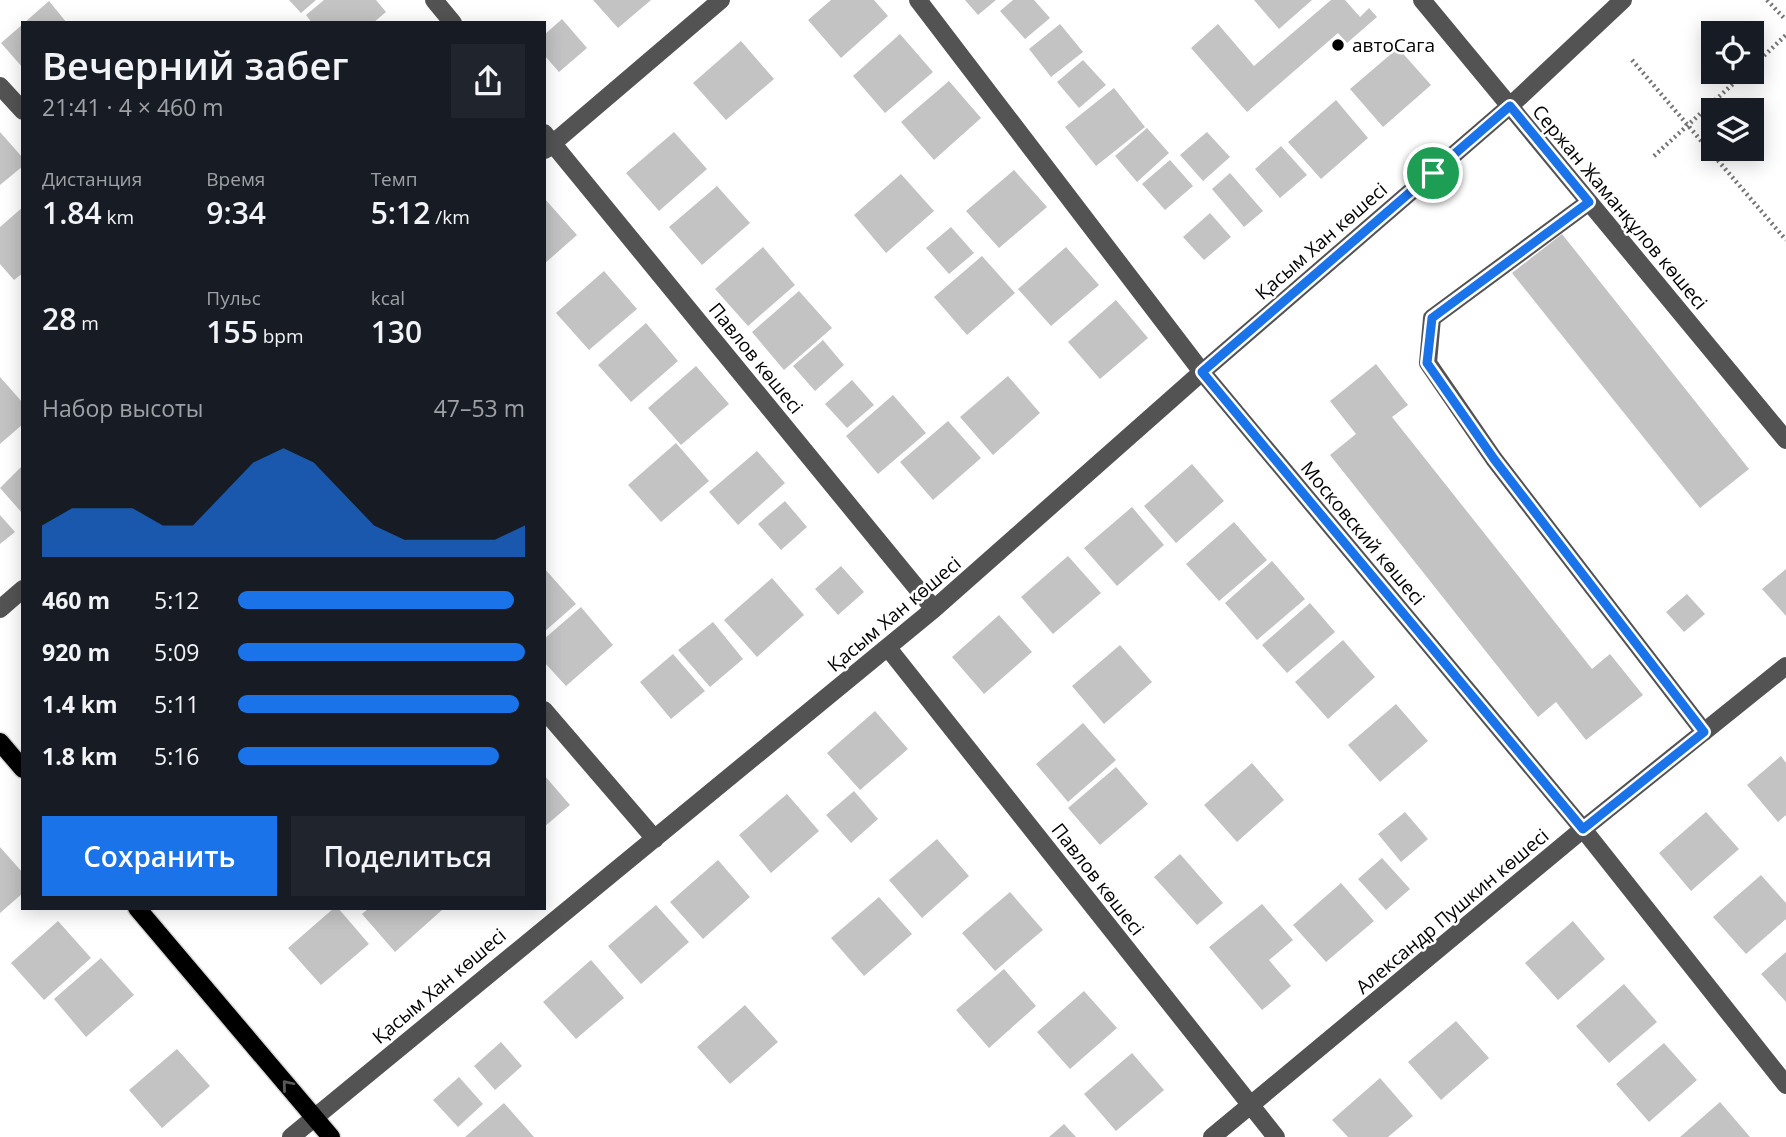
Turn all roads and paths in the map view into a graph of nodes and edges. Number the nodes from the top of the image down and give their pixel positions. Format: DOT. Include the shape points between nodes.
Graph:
graph roads {
  1 [pos="434,0"];
  2 [pos="722,0"];
  3 [pos="918,0"];
  4 [pos="1422,0"];
  5 [pos="1623,0"];
  6 [pos="1767,0"];
  7 [pos="1786,20"];
  8 [pos="451,21"];
  9 [pos="1786,35"];
  10 [pos="1764,55"];
  11 [pos="1632,60"];
  12 [pos="1733,84"];
  13 [pos="0,86"];
  14 [pos="1510,106"];
  15 [pos="21,109"];
  16 [pos="1688,125"];
  17 [pos="547,142"];
  18 [pos="1654,156"];
  19 [pos="1589,202"];
  20 [pos="1786,240"];
  21 [pos="1202,372"];
  22 [pos="1785,437"];
  23 [pos="21,591"];
  24 [pos="0,609"];
  25 [pos="934,609"];
  26 [pos="888,648"];
  27 [pos="1786,666"];
  28 [pos="546,712"];
  29 [pos="1704,732"];
  30 [pos="0,742"];
  31 [pos="21,767"];
  32 [pos="1583,829"];
  33 [pos="655,839"];
  34 [pos="139,910"];
  35 [pos="1786,1085"];
  36 [pos="1251,1105"];
  37 [pos="314,1117"];
  38 [pos="291,1137"];
  39 [pos="331,1137"];
  40 [pos="1212,1137"];
  41 [pos="1276,1137"];
  1 -- 8 [label="street"];
  2 -- 17 [label="street"];
  3 -- 21 [label="street, Московский көшесі"];
  4 -- 14 [label="street, Сержан Жаманқұлов көшесі"];
  5 -- 14 [label="street, Қасым Хан көшесі"];
  6 -- 7 [label="path"];
  9 -- 10 [label="path"];
  11 -- 16 [label="path"];
  12 -- 16 [label="path"];
  13 -- 15 [label="street"];
  14 -- 19 [label="street, Сержан Жаманқұлов көшесі"];
  14 -- 21 [label="street, Қасым Хан көшесі"];
  16 -- 18 [label="path"];
  16 -- 20 [label="path"];
  17 -- 25 [label="street, Павлов көшесі"];
  19 -- 22 [label="street, Сержан Жаманқұлов көшесі"];
  19 -- 29 [label="street" via="1432,318 1427,363 1494,459"];
  21 -- 25 [label="street, Қасым Хан көшесі"];
  21 -- 32 [label="street, Московский көшесі"];
  23 -- 24 [label="street"];
  25 -- 26 [label="street, Қасым Хан көшесі"];
  26 -- 33 [label="street, Қасым Хан көшесі"];
  26 -- 36 [label="street, Павлов көшесі"];
  27 -- 29 [label="street, Александр Пушкин көшесі"];
  28 -- 33 [label="street"];
  29 -- 32 [label="street, Александр Пушкин көшесі"];
  30 -- 31 [label="main road"];
  32 -- 35 [label="street, Московский көшесі"];
  32 -- 36 [label="street, Александр Пушкин көшесі"];
  33 -- 37 [label="street, Қасым Хан көшесі"];
  37 -- 34 [label="main road, one-way"];
  36 -- 40 [label="street, Александр Пушкин көшесі"];
  36 -- 41 [label="street, Павлов көшесі"];
  37 -- 38 [label="street, Қасым Хан көшесі"];
  37 -- 39 [label="main road"];
}
